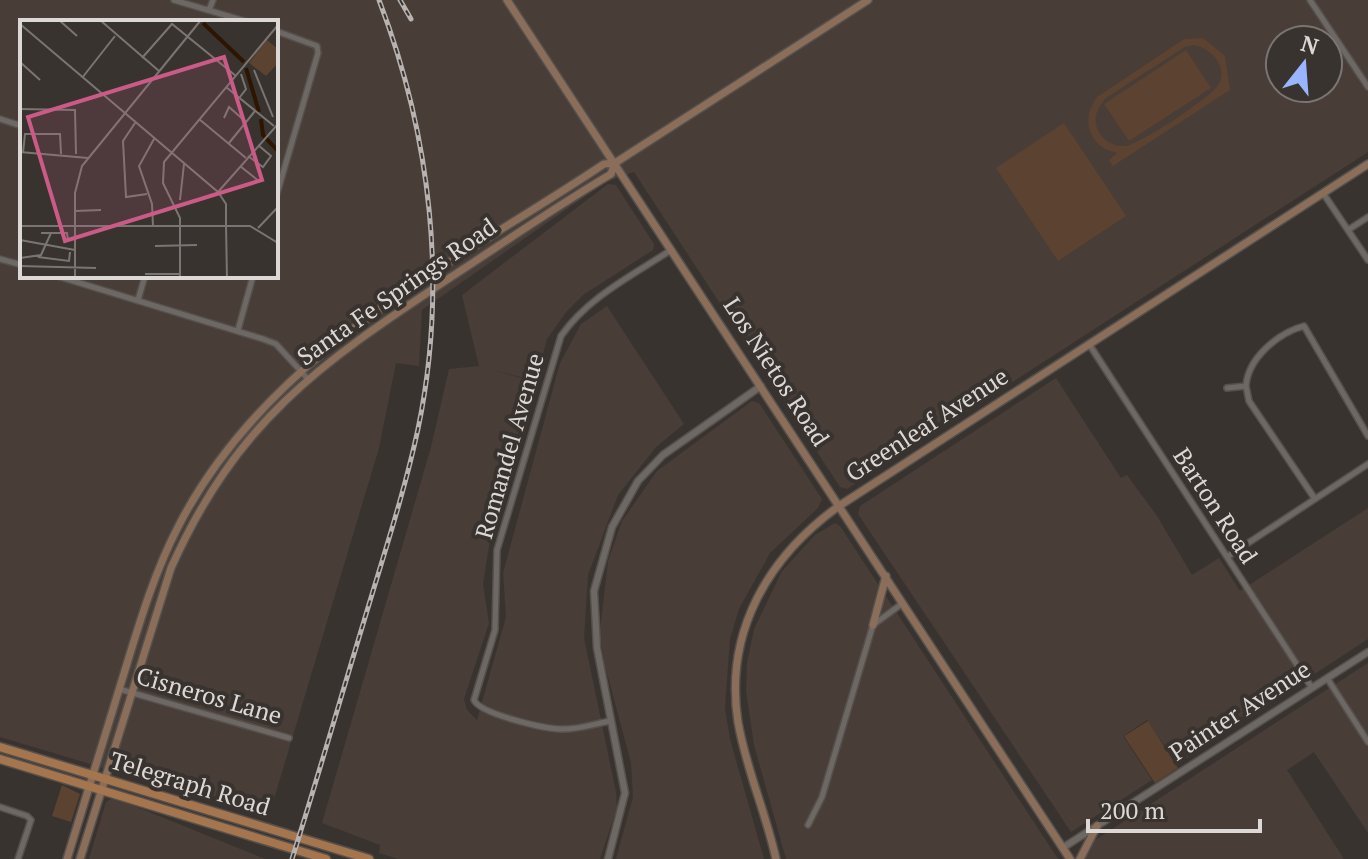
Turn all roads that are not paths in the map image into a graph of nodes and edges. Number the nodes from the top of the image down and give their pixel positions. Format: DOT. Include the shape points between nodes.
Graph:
graph roads {
  1 [pos="174,0"];
  2 [pos="213,0"];
  3 [pos="507,0"];
  4 [pos="868,0"];
  5 [pos="1310,0"];
  6 [pos="209,10"];
  7 [pos="242,20"];
  8 [pos="278,32"];
  9 [pos="1368,87"];
  10 [pos="0,119"];
  11 [pos="20,125"];
  12 [pos="615,163"];
  13 [pos="1368,164"];
  14 [pos="278,190"];
  15 [pos="1322,193"];
  16 [pos="541,205"];
  17 [pos="546,214"];
  18 [pos="1368,217"];
  19 [pos="1348,230"];
  20 [pos="672,249"];
  21 [pos="0,259"];
  22 [pos="1368,260"];
  23 [pos="20,264"];
  24 [pos="64,278"];
  25 [pos="144,278"];
  26 [pos="252,278"];
  27 [pos="138,300"];
  28 [pos="238,330"];
  29 [pos="1089,344"];
  30 [pos="299,370"];
  31 [pos="307,378"];
  32 [pos="761,386"];
  33 [pos="1246,386"];
  34 [pos="1227,388"];
  35 [pos="1368,436"];
  36 [pos="1368,464"];
  37 [pos="1315,499"];
  38 [pos="839,506"];
  39 [pos="1227,557"];
  40 [pos="886,576"];
  41 [pos="903,602"];
  42 [pos="873,625"];
  43 [pos="1368,652"];
  44 [pos="1327,678"];
  45 [pos="1312,688"];
  46 [pos="119,689"];
  47 [pos="131,692"];
  48 [pos="610,721"];
  49 [pos="289,738"];
  50 [pos="1368,742"];
  51 [pos="0,747"];
  52 [pos="0,759"];
  53 [pos="93,775"];
  54 [pos="105,779"];
  55 [pos="89,786"];
  56 [pos="101,789"];
  57 [pos="0,807"];
  58 [pos="808,825"];
  59 [pos="1097,826"];
  60 [pos="1064,847"];
  61 [pos="18,859"];
  62 [pos="67,859"];
  63 [pos="80,859"];
  64 [pos="326,859"];
  65 [pos="369,859"];
  66 [pos="608,859"];
  67 [pos="776,859"];
  68 [pos="1070,859"];
  69 [pos="1080,859"];
  1 -- 6 [label="street"];
  2 -- 6 [label="street"];
  3 -- 12 [label="main road, Los Nietos Road"];
  4 -- 12 [label="main road, Santa Fe Springs Road"];
  5 -- 9 [label="street"];
  6 -- 7 [label="street"];
  8 -- 14 [label="street" via="308,40 318,53"];
  10 -- 11 [label="street"];
  12 -- 16 [label="main road, Santa Fe Springs Road" via="604,164"];
  12 -- 17 [label="main road, Santa Fe Springs Road" via="611,174"];
  12 -- 20 [label="main road, Los Nietos Road"];
  13 -- 15 [label="main road, Greenleaf Avenue"];
  15 -- 19 [label="street"];
  15 -- 29 [label="main road, Greenleaf Avenue"];
  16 -- 17 [label="main road"];
  16 -- 30 [label="main road, Santa Fe Springs Road" via="366,319"];
  17 -- 31 [label="main road, Santa Fe Springs Road"];
  18 -- 19 [label="street"];
  19 -- 22 [label="street"];
  20 -- 32 [label="main road, Los Nietos Road"];
  20 -- 48 [label="street, Romandel Avenue" via="595,300 561,336 497,550 495,630 476,692 476,705 547,728"];
  21 -- 23 [label="street"];
  24 -- 27 [label="street"];
  25 -- 27 [label="street"];
  26 -- 28 [label="street"];
  27 -- 28 [label="street"];
  28 -- 30 [label="street" via="276,344"];
  29 -- 38 [label="main road, Greenleaf Avenue"];
  29 -- 39 [label="street, Barton Road"];
  30 -- 31 [label="street"];
  30 -- 46 [label="main road, Santa Fe Springs Road" via="252,417 188,508 157,573"];
  31 -- 47 [label="main road, Santa Fe Springs Road" via="244,445 193,521 158,602"];
  32 -- 38 [label="main road, Los Nietos Road"];
  32 -- 48 [label="street" via="663,455 638,481 612,527 594,591"];
  33 -- 34 [label="street"];
  33 -- 35 [label="street" via="1259,354 1301,326 1306,328"];
  33 -- 37 [label="street" via="1249,401"];
  36 -- 37 [label="street"];
  37 -- 39 [label="street"];
  38 -- 40 [label="main road, Los Nietos Road"];
  38 -- 67 [label="main road, Greenleaf Avenue" via="800,536 775,565 756,596 739,649 739,725"];
  39 -- 45 [label="street, Barton Road"];
  40 -- 41 [label="main road, Los Nietos Road"];
  40 -- 42 [label="main road"];
  41 -- 42 [label="street"];
  41 -- 60 [label="main road, Los Nietos Road"];
  42 -- 58 [label="street" via="822,797"];
  43 -- 44 [label="street, Painter Avenue"];
  44 -- 45 [label="street, Painter Avenue"];
  44 -- 50 [label="street"];
  45 -- 59 [label="street, Painter Avenue"];
  46 -- 47 [label="street, Cisneros Lane"];
  46 -- 53 [label="main road, Santa Fe Springs Road"];
  47 -- 49 [label="street, Cisneros Lane"];
  47 -- 54 [label="main road, Santa Fe Springs Road"];
  48 -- 66 [label="street" via="625,793"];
  51 -- 53 [label="main road, Telegraph Road"];
  52 -- 55 [label="main road, Telegraph Road"];
  53 -- 54 [label="main road, Telegraph Road"];
  53 -- 55 [label="main road, Santa Fe Springs Road"];
  54 -- 56 [label="main road, Santa Fe Springs Road"];
  54 -- 65 [label="main road, Telegraph Road"];
  55 -- 56 [label="main road, Telegraph Road"];
  55 -- 62 [label="main road, Santa Fe Springs Road"];
  56 -- 63 [label="main road, Santa Fe Springs Road"];
  56 -- 64 [label="main road, Telegraph Road"];
  57 -- 61 [label="street" via="30,818"];
  59 -- 60 [label="street, Painter Avenue"];
  59 -- 69 [label="main road"];
  60 -- 68 [label="main road"];
}
